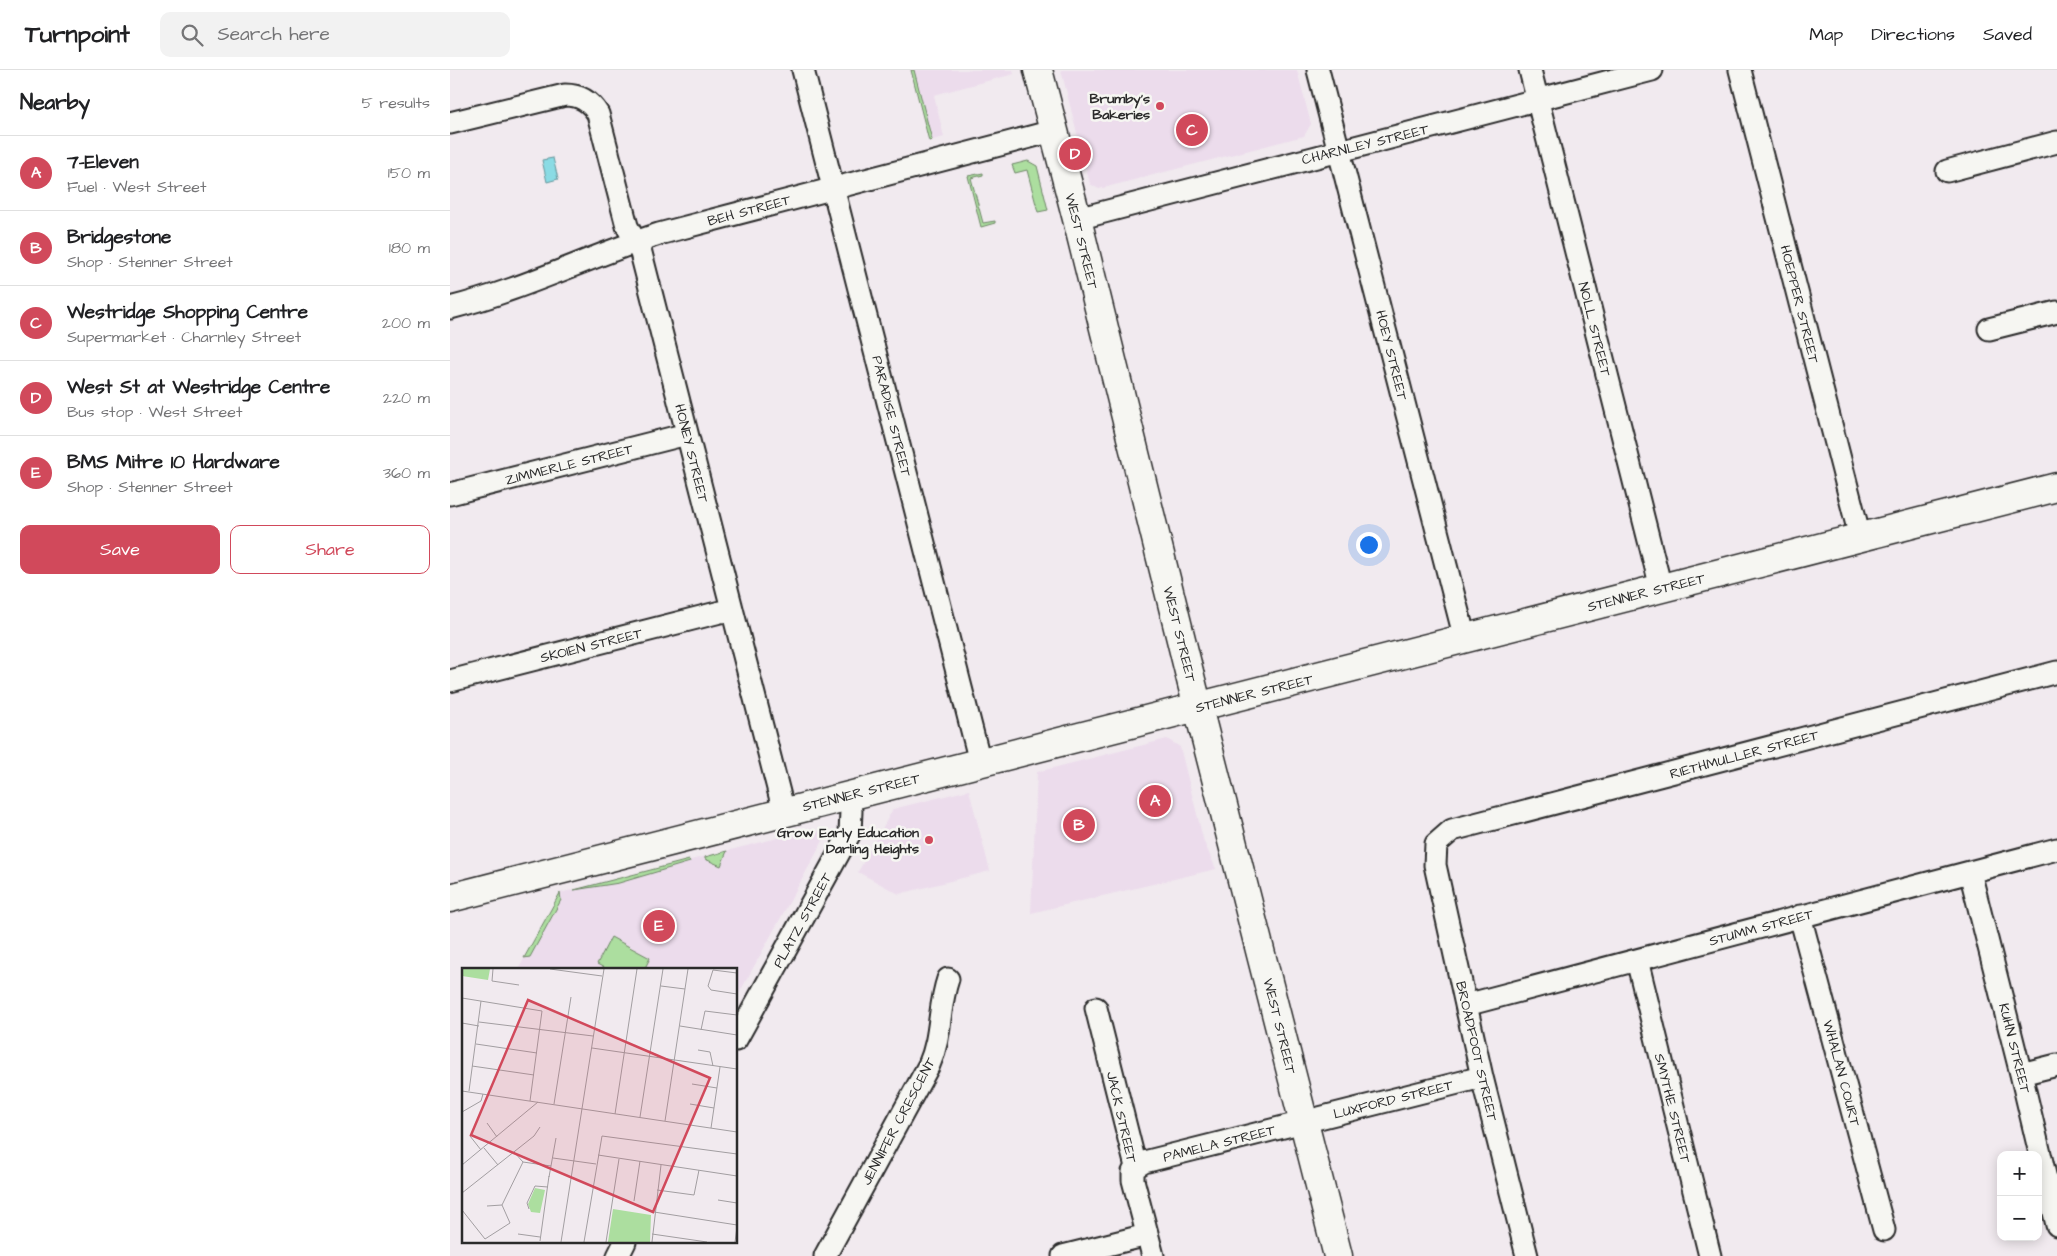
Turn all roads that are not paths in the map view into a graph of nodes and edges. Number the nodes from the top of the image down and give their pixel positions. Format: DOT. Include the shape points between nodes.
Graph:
graph roads {
  1 [pos="803,70"];
  2 [pos="1038,70"];
  3 [pos="1318,70"];
  4 [pos="1530,70"];
  5 [pos="1652,70"];
  6 [pos="1740,70"];
  7 [pos="1537,100"];
  8 [pos="450,123"];
  9 [pos="1053,131"];
  10 [pos="2057,142"];
  11 [pos="1339,151"];
  12 [pos="1946,171"];
  13 [pos="834,188"];
  14 [pos="1077,219"];
  15 [pos="635,242"];
  16 [pos="450,308"];
  17 [pos="2057,312"];
  18 [pos="1989,329"];
  19 [pos="687,434"];
  20 [pos="2057,487"];
  21 [pos="450,494"];
  22 [pos="1860,537"];
  23 [pos="1662,588"];
  24 [pos="732,609"];
  25 [pos="1465,639"];
  26 [pos="2057,672"];
  27 [pos="450,681"];
  28 [pos="1199,707"];
  29 [pos="980,762"];
  30 [pos="848,796"];
  31 [pos="784,812"];
  32 [pos="1436,844"];
  33 [pos="2057,849"];
  34 [pos="1970,872"];
  35 [pos="450,898"];
  36 [pos="1800,916"];
  37 [pos="1637,960"];
  38 [pos="948,979"];
  39 [pos="1466,1005"];
  40 [pos="1096,1008"];
  41 [pos="738,1036"];
  42 [pos="2057,1065"];
  43 [pos="2021,1074"];
  44 [pos="1482,1076"];
  45 [pos="1304,1121"];
  46 [pos="1136,1167"];
  47 [pos="2057,1225"];
  48 [pos="1884,1230"];
  49 [pos="1147,1235"];
  50 [pos="624,1244"];
  51 [pos="830,1254"];
  52 [pos="618,1256"];
  53 [pos="1063,1256"];
  54 [pos="1153,1256"];
  55 [pos="1338,1256"];
  56 [pos="1527,1256"];
  57 [pos="1710,1256"];
  1 -- 13 [label="street, PARADISE STREET"];
  2 -- 9 [label="main road, WEST STREET"];
  3 -- 11 [label="street, HOEY STREET"];
  4 -- 7 [label="street, NOLL STREET"];
  5 -- 7 [label="street, CHARNLEY STREET"];
  6 -- 22 [label="street, HOEPPER STREET"];
  7 -- 11 [label="street, CHARNLEY STREET"];
  7 -- 23 [label="street, NOLL STREET"];
  8 -- 15 [label="street, HONEY STREET" via="565,94 587,101 598,114 627,226"];
  9 -- 13 [label="street, BEH STREET"];
  9 -- 14 [label="main road, WEST STREET"];
  10 -- 12 [label="street"];
  11 -- 14 [label="street, CHARNLEY STREET"];
  11 -- 25 [label="street, HOEY STREET"];
  13 -- 15 [label="street, BEH STREET"];
  13 -- 29 [label="street, PARADISE STREET"];
  14 -- 28 [label="main road, WEST STREET"];
  15 -- 16 [label="street, BEH STREET" via="510,290"];
  15 -- 19 [label="street, HONEY STREET" via="641,253"];
  17 -- 18 [label="street"];
  19 -- 21 [label="street, ZIMMERLE STREET"];
  19 -- 24 [label="street, HONEY STREET"];
  20 -- 22 [label="main road, STENNER STREET"];
  22 -- 23 [label="main road, STENNER STREET"];
  23 -- 25 [label="main road, STENNER STREET"];
  24 -- 27 [label="street, SKOIEN STREET"];
  24 -- 31 [label="street, HONEY STREET"];
  25 -- 28 [label="main road, STENNER STREET"];
  26 -- 32 [label="street, RIETHMULLER STREET" via="1452,830"];
  28 -- 29 [label="main road, STENNER STREET"];
  28 -- 45 [label="main road, WEST STREET"];
  29 -- 30 [label="main road, STENNER STREET"];
  30 -- 31 [label="main road, STENNER STREET"];
  30 -- 41 [label="street, PLATZ STREET" via="850,834"];
  31 -- 35 [label="main road, STENNER STREET"];
  32 -- 39 [label="street, BROADFOOT STREET" via="1435,865"];
  33 -- 34 [label="street, STUMM STREET"];
  34 -- 36 [label="street, STUMM STREET"];
  34 -- 43 [label="street, KUHN STREET"];
  36 -- 37 [label="street, STUMM STREET"];
  36 -- 48 [label="street, WHALAN COURT"];
  37 -- 39 [label="street, STUMM STREET"];
  37 -- 57 [label="street, SMYTHE STREET"];
  38 -- 51 [label="street, JENNIFER CRESCENT" via="942,999 937,1044 929,1065"];
  39 -- 44 [label="street, BROADFOOT STREET"];
  40 -- 46 [label="street, JACK STREET"];
  42 -- 43 [label="street"];
  43 -- 47 [label="street, KUHN STREET"];
  44 -- 45 [label="street, LUXFORD STREET"];
  44 -- 56 [label="street, BROADFOOT STREET"];
  45 -- 46 [label="street, PAMELA STREET" via="1144,1162"];
  45 -- 55 [label="main road, WEST STREET"];
  46 -- 49 [label="street, JACK STREET" via="1133,1180"];
  49 -- 53 [label="street"];
  49 -- 54 [label="street, JACK STREET"];
  50 -- 52 [label="street"];
}
